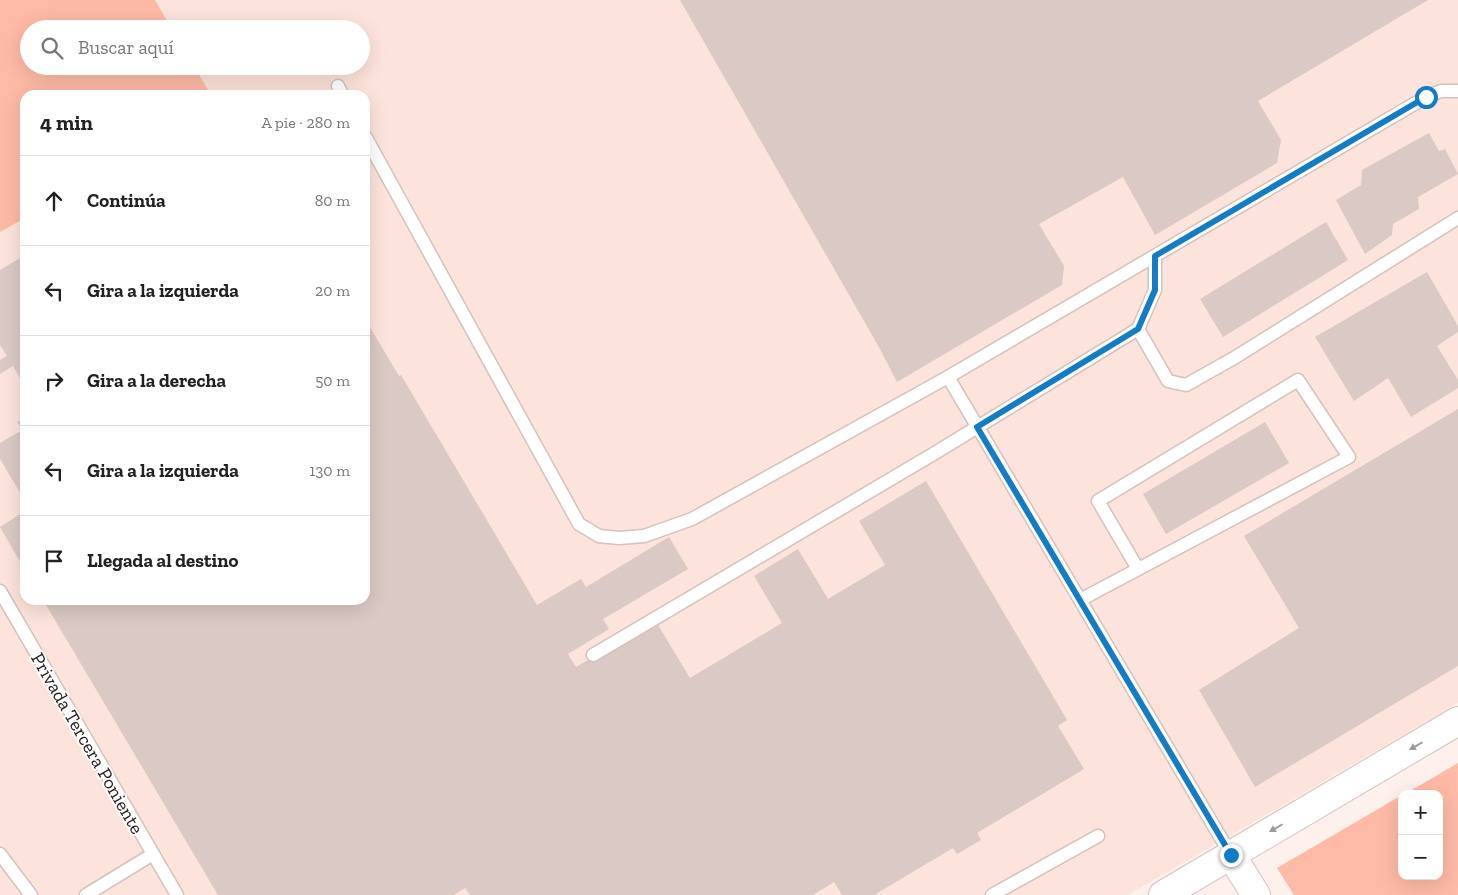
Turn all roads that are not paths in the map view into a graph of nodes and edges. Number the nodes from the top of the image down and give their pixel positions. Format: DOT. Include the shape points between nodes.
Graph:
graph roads {
  1 [pos="1458,91"];
  2 [pos="370,145"];
  3 [pos="1458,218"];
  4 [pos="1155,256"];
  5 [pos="1138,329"];
  6 [pos="948,377"];
  7 [pos="977,427"];
  8 [pos="1138,569"];
  9 [pos="0,591"];
  10 [pos="1080,600"];
  11 [pos="593,655"];
  12 [pos="1458,721"];
  13 [pos="1098,836"];
  14 [pos="0,854"];
  15 [pos="153,854"];
  16 [pos="1231,855"];
  17 [pos="31,895"];
  18 [pos="86,895"];
  19 [pos="176,895"];
  20 [pos="992,895"];
  21 [pos="1163,895"];
  22 [pos="1256,895"];
  1 -- 4 [label="lane" via="1441,91 1426,97"];
  2 -- 6 [label="lane" via="579,524 599,536 644,536 692,519"];
  3 -- 5 [label="lane" via="1186,385 1168,381"];
  4 -- 5 [label="lane" via="1155,290"];
  4 -- 6 [label="lane"];
  5 -- 7 [label="lane"];
  6 -- 7 [label="lane"];
  7 -- 10 [label="lane"];
  7 -- 11 [label="lane"];
  8 -- 8 [label="lane" via="1349,457 1298,380 1098,501"];
  8 -- 10 [label="lane"];
  9 -- 15 [label="lane, Privada Tercera Poniente"];
  10 -- 16 [label="lane"];
  12 -- 16 [label="street, one-way"];
  13 -- 20 [label="lane"];
  14 -- 17 [label="lane"];
  15 -- 18 [label="lane"];
  15 -- 19 [label="lane, Privada Tercera Poniente"];
  16 -- 21 [label="street"];
  16 -- 22 [label="street"];
}
